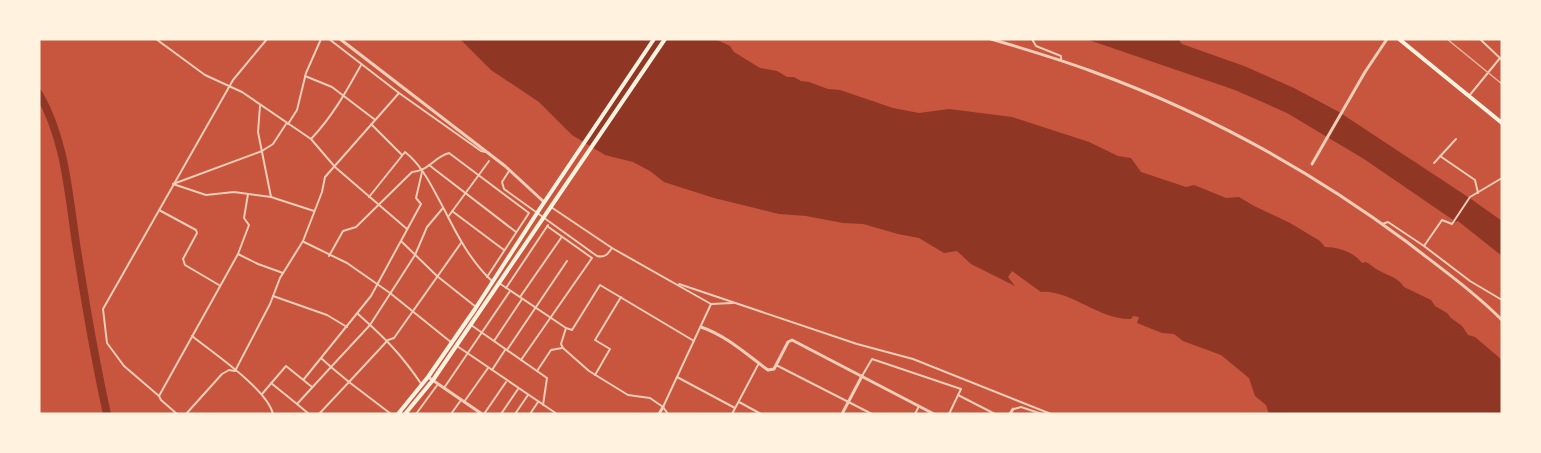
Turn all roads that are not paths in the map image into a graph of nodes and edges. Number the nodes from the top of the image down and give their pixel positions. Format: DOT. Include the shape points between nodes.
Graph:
graph roads {
  1 [pos="156,39"];
  2 [pos="267,39"];
  3 [pos="321,39"];
  4 [pos="329,39"];
  5 [pos="340,39"];
  6 [pos="654,39"];
  7 [pos="665,39"];
  8 [pos="991,39"];
  9 [pos="1032,39"];
  10 [pos="1387,39"];
  11 [pos="1399,39"];
  12 [pos="1480,39"];
  13 [pos="1501,59"];
  14 [pos="1061,60"];
  15 [pos="361,64"];
  16 [pos="305,76"];
  17 [pos="230,85"];
  18 [pos="399,93"];
  19 [pos="344,96"];
  20 [pos="1469,96"];
  21 [pos="260,104"];
  22 [pos="375,120"];
  23 [pos="1502,123"];
  24 [pos="287,124"];
  25 [pos="371,124"];
  26 [pos="1456,138"];
  27 [pos="311,139"];
  28 [pos="262,150"];
  29 [pos="486,152"];
  30 [pos="402,155"];
  31 [pos="1440,156"];
  32 [pos="489,161"];
  33 [pos="1434,163"];
  34 [pos="1312,164"];
  35 [pos="429,165"];
  36 [pos="335,167"];
  37 [pos="422,171"];
  38 [pos="508,171"];
  39 [pos="479,175"];
  40 [pos="1502,178"];
  41 [pos="173,184"];
  42 [pos="1478,193"];
  43 [pos="248,194"];
  44 [pos="465,194"];
  45 [pos="271,197"];
  46 [pos="369,197"];
  47 [pos="544,202"];
  48 [pos="378,205"];
  49 [pos="551,207"];
  50 [pos="443,208"];
  51 [pos="531,209"];
  52 [pos="159,210"];
  53 [pos="314,211"];
  54 [pos="452,211"];
  55 [pos="529,213"];
  56 [pos="448,217"];
  57 [pos="550,222"];
  58 [pos="1382,224"];
  59 [pos="547,226"];
  60 [pos="408,229"];
  61 [pos="516,231"];
  62 [pos="564,233"];
  63 [pos="561,237"];
  64 [pos="303,241"];
  65 [pos="401,241"];
  66 [pos="461,243"];
  67 [pos="1424,246"];
  68 [pos="612,248"];
  69 [pos="504,250"];
  70 [pos="238,254"];
  71 [pos="415,255"];
  72 [pos="329,256"];
  73 [pos="567,261"];
  74 [pos="283,273"];
  75 [pos="437,276"];
  76 [pos="487,277"];
  77 [pos="493,282"];
  78 [pos="499,283"];
  79 [pos="679,284"];
  80 [pos="219,285"];
  81 [pos="377,285"];
  82 [pos="506,288"];
  83 [pos="510,291"];
  84 [pos="390,293"];
  85 [pos="273,296"];
  86 [pos="621,297"];
  87 [pos="521,298"];
  88 [pos="1502,300"];
  89 [pos="733,303"];
  90 [pos="711,304"];
  91 [pos="476,307"];
  92 [pos="535,308"];
  93 [pos="412,312"];
  94 [pos="357,314"];
  95 [pos="551,318"];
  96 [pos="1502,320"];
  97 [pos="370,325"];
  98 [pos="471,325"];
  99 [pos="347,327"];
  100 [pos="701,327"];
  101 [pos="566,328"];
  102 [pos="482,333"];
  103 [pos="192,336"];
  104 [pos="388,340"];
  105 [pos="494,340"];
  106 [pos="694,341"];
  107 [pos="454,344"];
  108 [pos="563,348"];
  109 [pos="507,350"];
  110 [pos="468,354"];
  111 [pos="321,358"];
  112 [pos="521,360"];
  113 [pos="759,363"];
  114 [pos="777,364"];
  115 [pos="332,367"];
  116 [pos="488,368"];
  117 [pos="235,370"];
  118 [pos="492,370"];
  119 [pos="537,371"];
  120 [pos="595,375"];
  121 [pos="862,376"];
  122 [pos="428,377"];
  123 [pos="677,377"];
  124 [pos="304,379"];
  125 [pos="433,380"];
  126 [pos="507,380"];
  127 [pos="271,382"];
  128 [pos="349,382"];
  129 [pos="438,384"];
  130 [pos="422,385"];
  131 [pos="312,387"];
  132 [pos="444,388"];
  133 [pos="518,388"];
  134 [pos="262,394"];
  135 [pos="528,395"];
  136 [pos="159,396"];
  137 [pos="958,396"];
  138 [pos="463,401"];
  139 [pos="538,402"];
  140 [pos="739,402"];
  141 [pos="849,402"];
  142 [pos="297,404"];
  143 [pos="543,405"];
  144 [pos="919,406"];
  145 [pos="663,407"];
  146 [pos="735,408"];
  147 [pos="1013,409"];
  148 [pos="305,411"];
  149 [pos="177,414"];
  150 [pos="186,414"];
  151 [pos="273,414"];
  152 [pos="302,414"];
  153 [pos="309,414"];
  154 [pos="319,414"];
  155 [pos="391,414"];
  156 [pos="398,414"];
  157 [pos="405,414"];
  158 [pos="416,414"];
  159 [pos="451,414"];
  160 [pos="481,414"];
  161 [pos="501,414"];
  162 [pos="515,414"];
  163 [pos="530,414"];
  164 [pos="557,414"];
  165 [pos="660,414"];
  166 [pos="668,414"];
  167 [pos="732,414"];
  168 [pos="761,414"];
  169 [pos="842,414"];
  170 [pos="872,414"];
  171 [pos="915,414"];
  172 [pos="934,414"];
  173 [pos="949,414"];
  174 [pos="995,414"];
  175 [pos="1011,414"];
  176 [pos="1042,414"];
  177 [pos="1051,414"];
  1 -- 17 [label="street" via="205,75"];
  2 -- 17 [label="street"];
  3 -- 16 [label="street"];
  4 -- 15 [label="street"];
  5 -- 29 [label="street"];
  6 -- 47 [label="main road"];
  7 -- 49 [label="main road"];
  8 -- 14 [label="street"];
  9 -- 14 [label="street" via="1036,46 1060,56"];
  10 -- 34 [label="street"];
  11 -- 20 [label="main road"];
  12 -- 13 [label="street"];
  13 -- 20 [label="street"];
  14 -- 58 [label="street" via="1229,130 1323,184"];
  15 -- 18 [label="street"];
  15 -- 19 [label="street"];
  16 -- 19 [label="street"];
  16 -- 24 [label="street" via="297,110"];
  17 -- 21 [label="street"];
  17 -- 41 [label="street"];
  18 -- 22 [label="street"];
  18 -- 29 [label="street"];
  19 -- 22 [label="street"];
  19 -- 27 [label="street"];
  20 -- 23 [label="main road"];
  21 -- 24 [label="street"];
  21 -- 28 [label="street" via="258,132"];
  22 -- 25 [label="street"];
  24 -- 27 [label="street"];
  24 -- 28 [label="street" via="273,144"];
  25 -- 30 [label="street"];
  25 -- 36 [label="street"];
  26 -- 31 [label="street"];
  27 -- 36 [label="street"];
  28 -- 41 [label="street"];
  28 -- 45 [label="street"];
  29 -- 38 [label="street"];
  30 -- 37 [label="street" via="405,152 414,159"];
  30 -- 46 [label="street"];
  31 -- 33 [label="street"];
  31 -- 42 [label="street" via="1475,180"];
  32 -- 39 [label="street"];
  35 -- 37 [label="street"];
  35 -- 39 [label="street" via="450,153"];
  35 -- 44 [label="street"];
  36 -- 46 [label="street"];
  36 -- 53 [label="street" via="325,177"];
  37 -- 48 [label="street" via="412,172"];
  37 -- 50 [label="street"];
  37 -- 60 [label="street" via="416,198 421,204"];
  38 -- 47 [label="street"];
  38 -- 51 [label="street" via="502,186"];
  39 -- 44 [label="street"];
  39 -- 55 [label="street"];
  40 -- 42 [label="street"];
  41 -- 43 [label="street" via="206,195"];
  41 -- 52 [label="street"];
  42 -- 67 [label="street" via="1470,197 1452,224 1442,220"];
  43 -- 45 [label="street"];
  43 -- 70 [label="street" via="244,218 249,225"];
  44 -- 54 [label="street"];
  44 -- 61 [label="street"];
  45 -- 53 [label="street"];
  46 -- 48 [label="street"];
  47 -- 77 [label="main road"];
  48 -- 60 [label="street"];
  48 -- 72 [label="street" via="356,227 343,231"];
  49 -- 68 [label="street"];
  49 -- 78 [label="main road"];
  50 -- 56 [label="street"];
  50 -- 71 [label="street" via="427,227"];
  51 -- 55 [label="street"];
  51 -- 57 [label="street"];
  52 -- 80 [label="street" via="196,230 183,259 185,265"];
  52 -- 136 [label="street" via="103,309 107,343 124,366"];
  53 -- 64 [label="street"];
  54 -- 56 [label="street"];
  54 -- 69 [label="street"];
  55 -- 61 [label="street"];
  56 -- 66 [label="street"];
  57 -- 59 [label="street"];
  57 -- 62 [label="street"];
  58 -- 67 [label="street" via="1388,222"];
  58 -- 96 [label="street"];
  59 -- 63 [label="street"];
  59 -- 82 [label="street"];
  60 -- 65 [label="street"];
  61 -- 69 [label="street"];
  62 -- 63 [label="street"];
  62 -- 68 [label="street" via="603,258"];
  63 -- 87 [label="street"];
  63 -- 95 [label="street" via="592,258"];
  64 -- 72 [label="street"];
  64 -- 74 [label="street"];
  65 -- 71 [label="street"];
  65 -- 81 [label="street"];
  66 -- 75 [label="street"];
  66 -- 76 [label="street"];
  67 -- 88 [label="street"];
  68 -- 79 [label="street"];
  69 -- 76 [label="street"];
  70 -- 74 [label="street"];
  70 -- 80 [label="street"];
  71 -- 75 [label="street"];
  71 -- 84 [label="street"];
  72 -- 81 [label="street" via="347,263"];
  73 -- 92 [label="street"];
  74 -- 85 [label="street"];
  75 -- 91 [label="street"];
  75 -- 93 [label="street"];
  76 -- 77 [label="street"];
  77 -- 91 [label="main road"];
  78 -- 82 [label="street"];
  78 -- 98 [label="main road"];
  79 -- 89 [label="street"];
  79 -- 90 [label="street"];
  80 -- 103 [label="street"];
  81 -- 84 [label="street"];
  81 -- 94 [label="street"];
  82 -- 83 [label="street"];
  83 -- 87 [label="street"];
  83 -- 102 [label="street"];
  84 -- 93 [label="street"];
  84 -- 97 [label="street"];
  85 -- 99 [label="street" via="327,315"];
  85 -- 117 [label="street"];
  86 -- 101 [label="street" via="600,285 572,330"];
  86 -- 106 [label="street"];
  86 -- 120 [label="street" via="595,340 610,349"];
  87 -- 92 [label="street"];
  87 -- 105 [label="street"];
  89 -- 90 [label="street"];
  89 -- 177 [label="street" via="914,359"];
  90 -- 100 [label="street"];
  91 -- 107 [label="main road"];
  92 -- 95 [label="street"];
  92 -- 109 [label="street"];
  93 -- 104 [label="street" via="394,339"];
  93 -- 107 [label="street"];
  94 -- 97 [label="street"];
  94 -- 99 [label="street"];
  95 -- 101 [label="street"];
  95 -- 112 [label="street"];
  97 -- 104 [label="street"];
  97 -- 115 [label="street"];
  98 -- 102 [label="street"];
  98 -- 107 [label="main road"];
  99 -- 111 [label="street"];
  100 -- 106 [label="street"];
  100 -- 113 [label="street" via="733,342"];
  101 -- 108 [label="street"];
  102 -- 105 [label="street"];
  102 -- 110 [label="street"];
  103 -- 117 [label="street"];
  103 -- 136 [label="street"];
  104 -- 128 [label="street"];
  104 -- 130 [label="street"];
  105 -- 109 [label="street"];
  106 -- 123 [label="street"];
  107 -- 110 [label="street"];
  107 -- 122 [label="main road"];
  107 -- 125 [label="main road"];
  108 -- 119 [label="street" via="551,350"];
  108 -- 120 [label="street"];
  109 -- 112 [label="street"];
  109 -- 118 [label="street"];
  110 -- 116 [label="street"];
  110 -- 132 [label="street"];
  111 -- 115 [label="street"];
  111 -- 124 [label="street"];
  112 -- 119 [label="street"];
  113 -- 114 [label="street" via="768,370"];
  113 -- 140 [label="street"];
  114 -- 121 [label="street" via="792,340"];
  114 -- 141 [label="street"];
  115 -- 128 [label="street"];
  115 -- 131 [label="street"];
  116 -- 118 [label="street"];
  116 -- 138 [label="street"];
  117 -- 134 [label="street"];
  117 -- 150 [label="street" via="222,374"];
  118 -- 126 [label="street"];
  119 -- 143 [label="street" via="547,378"];
  120 -- 145 [label="street" via="628,395 650,398"];
  121 -- 137 [label="street" via="872,359 961,389"];
  121 -- 141 [label="street"];
  121 -- 144 [label="street"];
  122 -- 125 [label="street"];
  122 -- 130 [label="main road"];
  123 -- 145 [label="street"];
  123 -- 146 [label="street"];
  124 -- 127 [label="street" via="286,366"];
  124 -- 131 [label="street"];
  125 -- 129 [label="street"];
  125 -- 157 [label="main road"];
  126 -- 133 [label="street"];
  126 -- 160 [label="street"];
  127 -- 134 [label="street"];
  127 -- 142 [label="street"];
  128 -- 154 [label="street"];
  128 -- 155 [label="street"];
  129 -- 132 [label="street"];
  129 -- 158 [label="street"];
  130 -- 156 [label="main road"];
  131 -- 142 [label="street"];
  132 -- 138 [label="street"];
  133 -- 135 [label="street"];
  133 -- 161 [label="street"];
  134 -- 151 [label="street"];
  135 -- 139 [label="street"];
  135 -- 162 [label="street"];
  136 -- 149 [label="street"];
  137 -- 173 [label="street"];
  137 -- 174 [label="street"];
  138 -- 159 [label="street"];
  138 -- 160 [label="street"];
  139 -- 143 [label="street"];
  139 -- 163 [label="street"];
  140 -- 146 [label="street"];
  140 -- 168 [label="street"];
  141 -- 169 [label="street"];
  141 -- 170 [label="street"];
  142 -- 148 [label="street"];
  143 -- 164 [label="street"];
  144 -- 171 [label="street"];
  144 -- 172 [label="street"];
  145 -- 165 [label="street"];
  145 -- 166 [label="street"];
  146 -- 167 [label="street"];
  147 -- 175 [label="street"];
  147 -- 176 [label="street" via="1022,407"];
  148 -- 152 [label="street"];
  148 -- 153 [label="street"];
}
